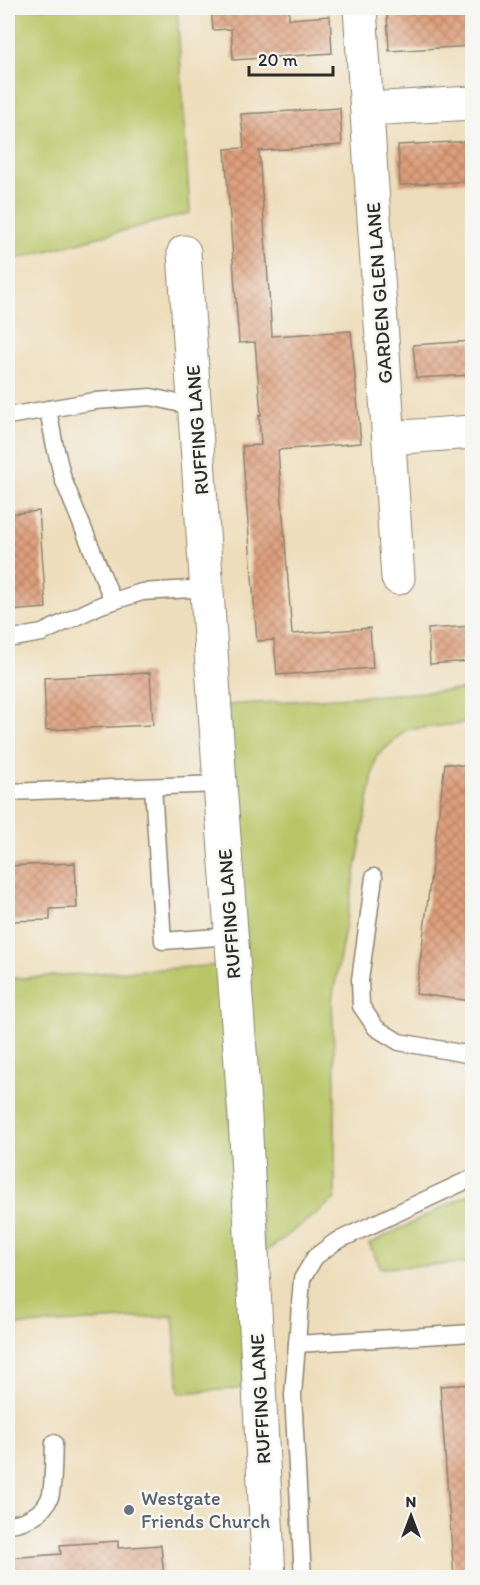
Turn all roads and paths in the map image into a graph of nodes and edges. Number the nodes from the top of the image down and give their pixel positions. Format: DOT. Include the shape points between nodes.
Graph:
graph roads {
  1 [pos="360,8"];
  2 [pos="472,103"];
  3 [pos="368,109"];
  4 [pos="184,252"];
  5 [pos="195,407"];
  6 [pos="48,409"];
  7 [pos="8,416"];
  8 [pos="472,432"];
  9 [pos="389,438"];
  10 [pos="398,578"];
  11 [pos="207,588"];
  12 [pos="112,601"];
  13 [pos="8,639"];
  14 [pos="220,784"];
  15 [pos="153,787"];
  16 [pos="8,792"];
  17 [pos="374,877"];
  18 [pos="231,936"];
  19 [pos="472,1055"];
  20 [pos="472,1178"];
  21 [pos="472,1333"];
  22 [pos="297,1344"];
  23 [pos="54,1443"];
  24 [pos="8,1524"];
  25 [pos="269,1578"];
  26 [pos="303,1578"];
  1 -- 3 [label="street, GARDEN GLEN LANE"];
  2 -- 3 [label="street"];
  3 -- 9 [label="street, GARDEN GLEN LANE"];
  4 -- 5 [label="street, RUFFING LANE"];
  5 -- 6 [label="lane" via="151,397"];
  5 -- 11 [label="street, RUFFING LANE"];
  6 -- 7 [label="lane"];
  6 -- 12 [label="lane" via="63,478"];
  8 -- 9 [label="street"];
  9 -- 10 [label="street, GARDEN GLEN LANE"];
  11 -- 12 [label="lane" via="142,592"];
  11 -- 14 [label="street, RUFFING LANE"];
  12 -- 13 [label="lane" via="42,633"];
  14 -- 15 [label="lane"];
  14 -- 18 [label="street, RUFFING LANE"];
  15 -- 16 [label="lane"];
  15 -- 18 [label="lane" via="163,941"];
  17 -- 19 [label="lane" via="360,980 361,1006 376,1028 399,1042"];
  18 -- 25 [label="street, RUFFING LANE" via="245,1117"];
  20 -- 22 [label="lane" via="335,1242 315,1257 302,1279"];
  21 -- 22 [label="lane"];
  22 -- 26 [label="lane" via="293,1395"];
  23 -- 24 [label="lane" via="50,1497 39,1512 20,1523"];
}
